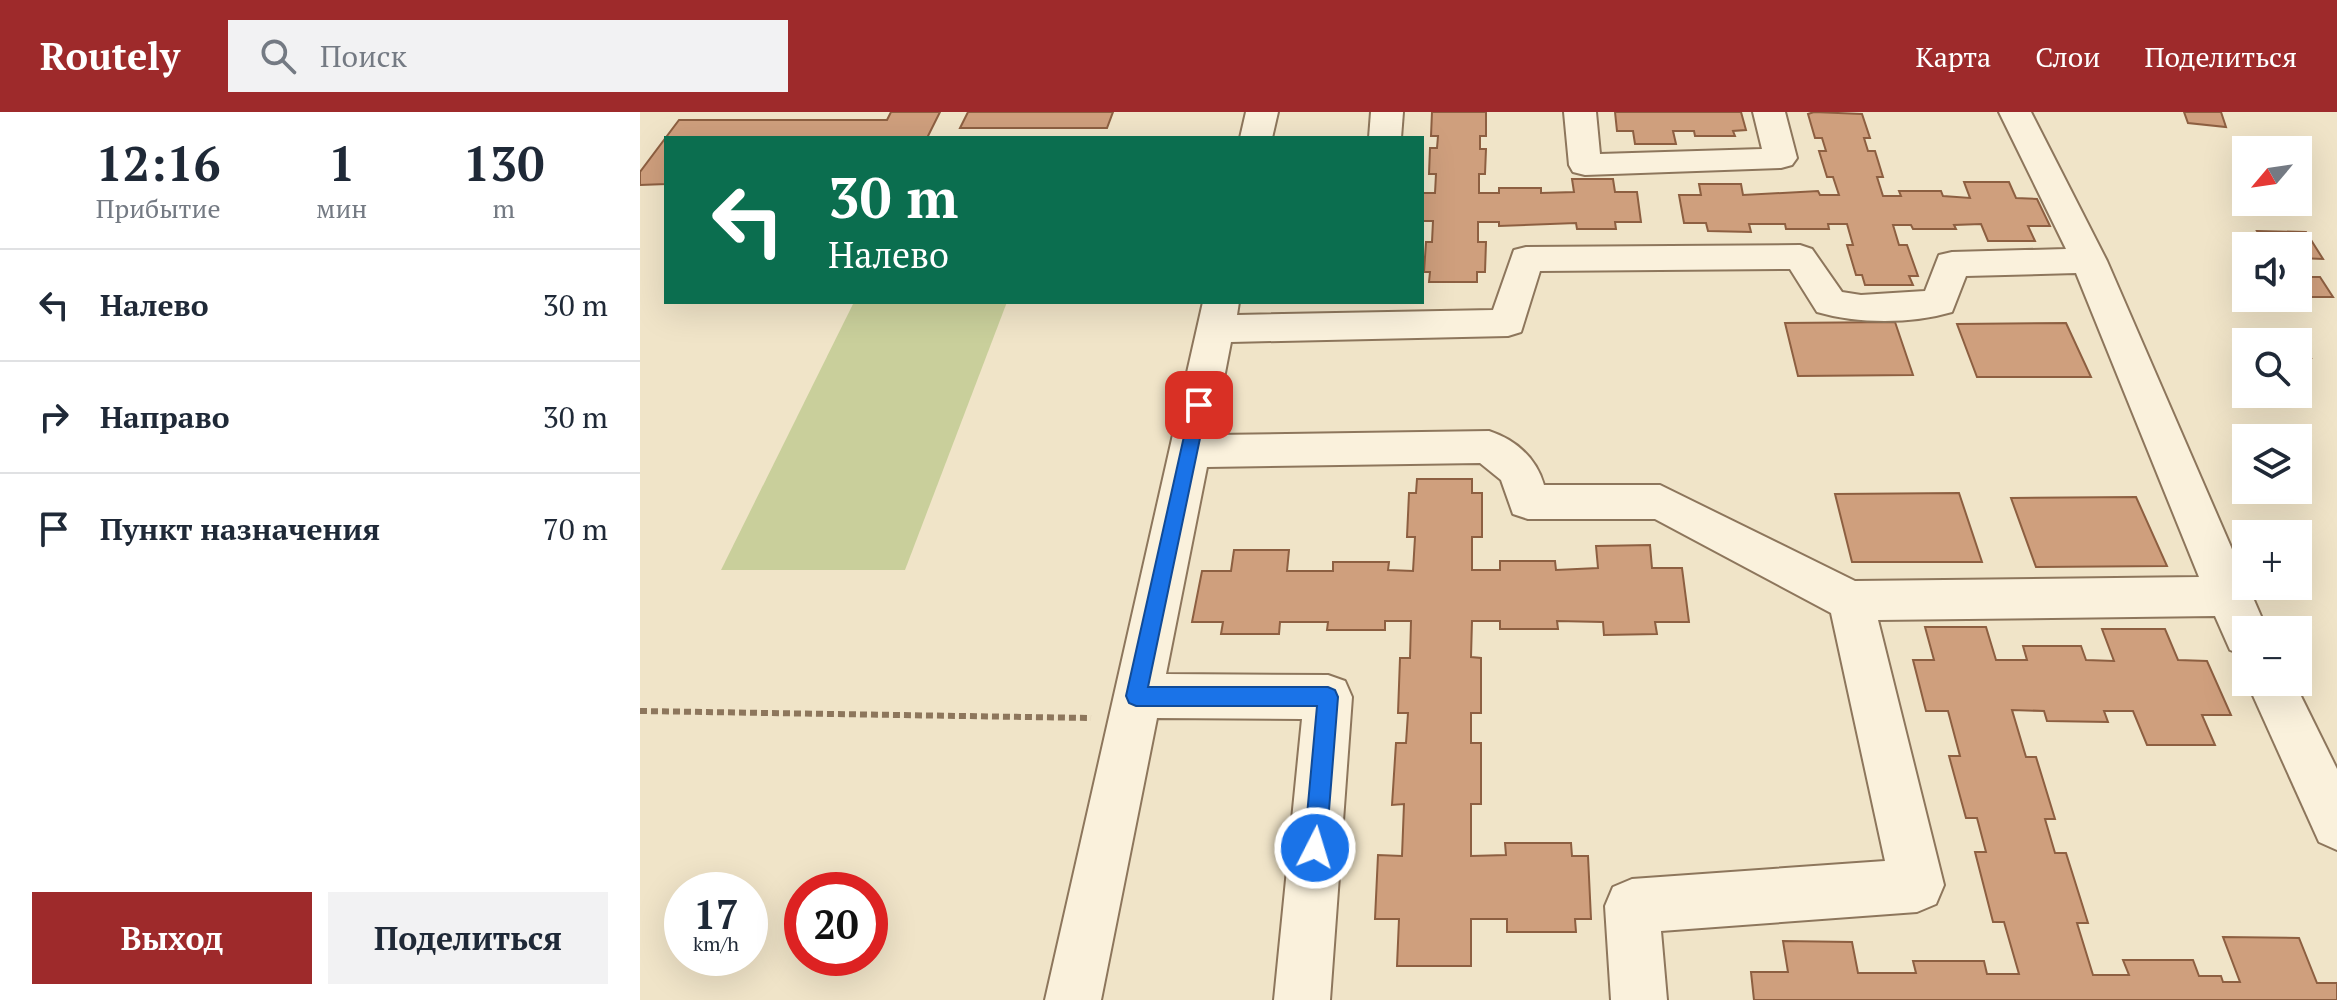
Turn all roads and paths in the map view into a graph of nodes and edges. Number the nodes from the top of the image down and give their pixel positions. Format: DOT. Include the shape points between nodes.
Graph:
graph roads {
  1 [pos="1262,112"];
  2 [pos="1387,112"];
  3 [pos="1580,112"];
  4 [pos="1769,112"];
  5 [pos="2015,112"];
  6 [pos="1256,136"];
  7 [pos="1385,136"];
  8 [pos="2089,261"];
  9 [pos="1218,315"];
  10 [pos="1189,451"];
  11 [pos="1851,601"];
  12 [pos="2236,615"];
  13 [pos="2276,696"];
  14 [pos="1134,707"];
  15 [pos="640,711"];
  16 [pos="2337,824"];
  17 [pos="1073,1000"];
  18 [pos="1302,1000"];
  19 [pos="1639,1000"];
  1 -- 6 [label="street"];
  2 -- 7 [label="street"];
  3 -- 4 [label="street" via="1585,165 1781,158"];
  5 -- 8 [label="street"];
  8 -- 9 [label="street" via="1952,264 1939,303 1861,308 1830,303 1800,257 1526,259 1508,323"];
  8 -- 12 [label="street"];
  9 -- 10 [label="street"];
  10 -- 11 [label="street" via="1489,447 1519,471 1528,502 1660,502"];
  10 -- 14 [label="street"];
  11 -- 12 [label="street"];
  11 -- 19 [label="street" via="1917,885 1632,906"];
  13 -- 16 [label="street"];
  14 -- 15 [label="path"];
  14 -- 17 [label="street"];
  14 -- 18 [label="street" via="1328,697"];
}
